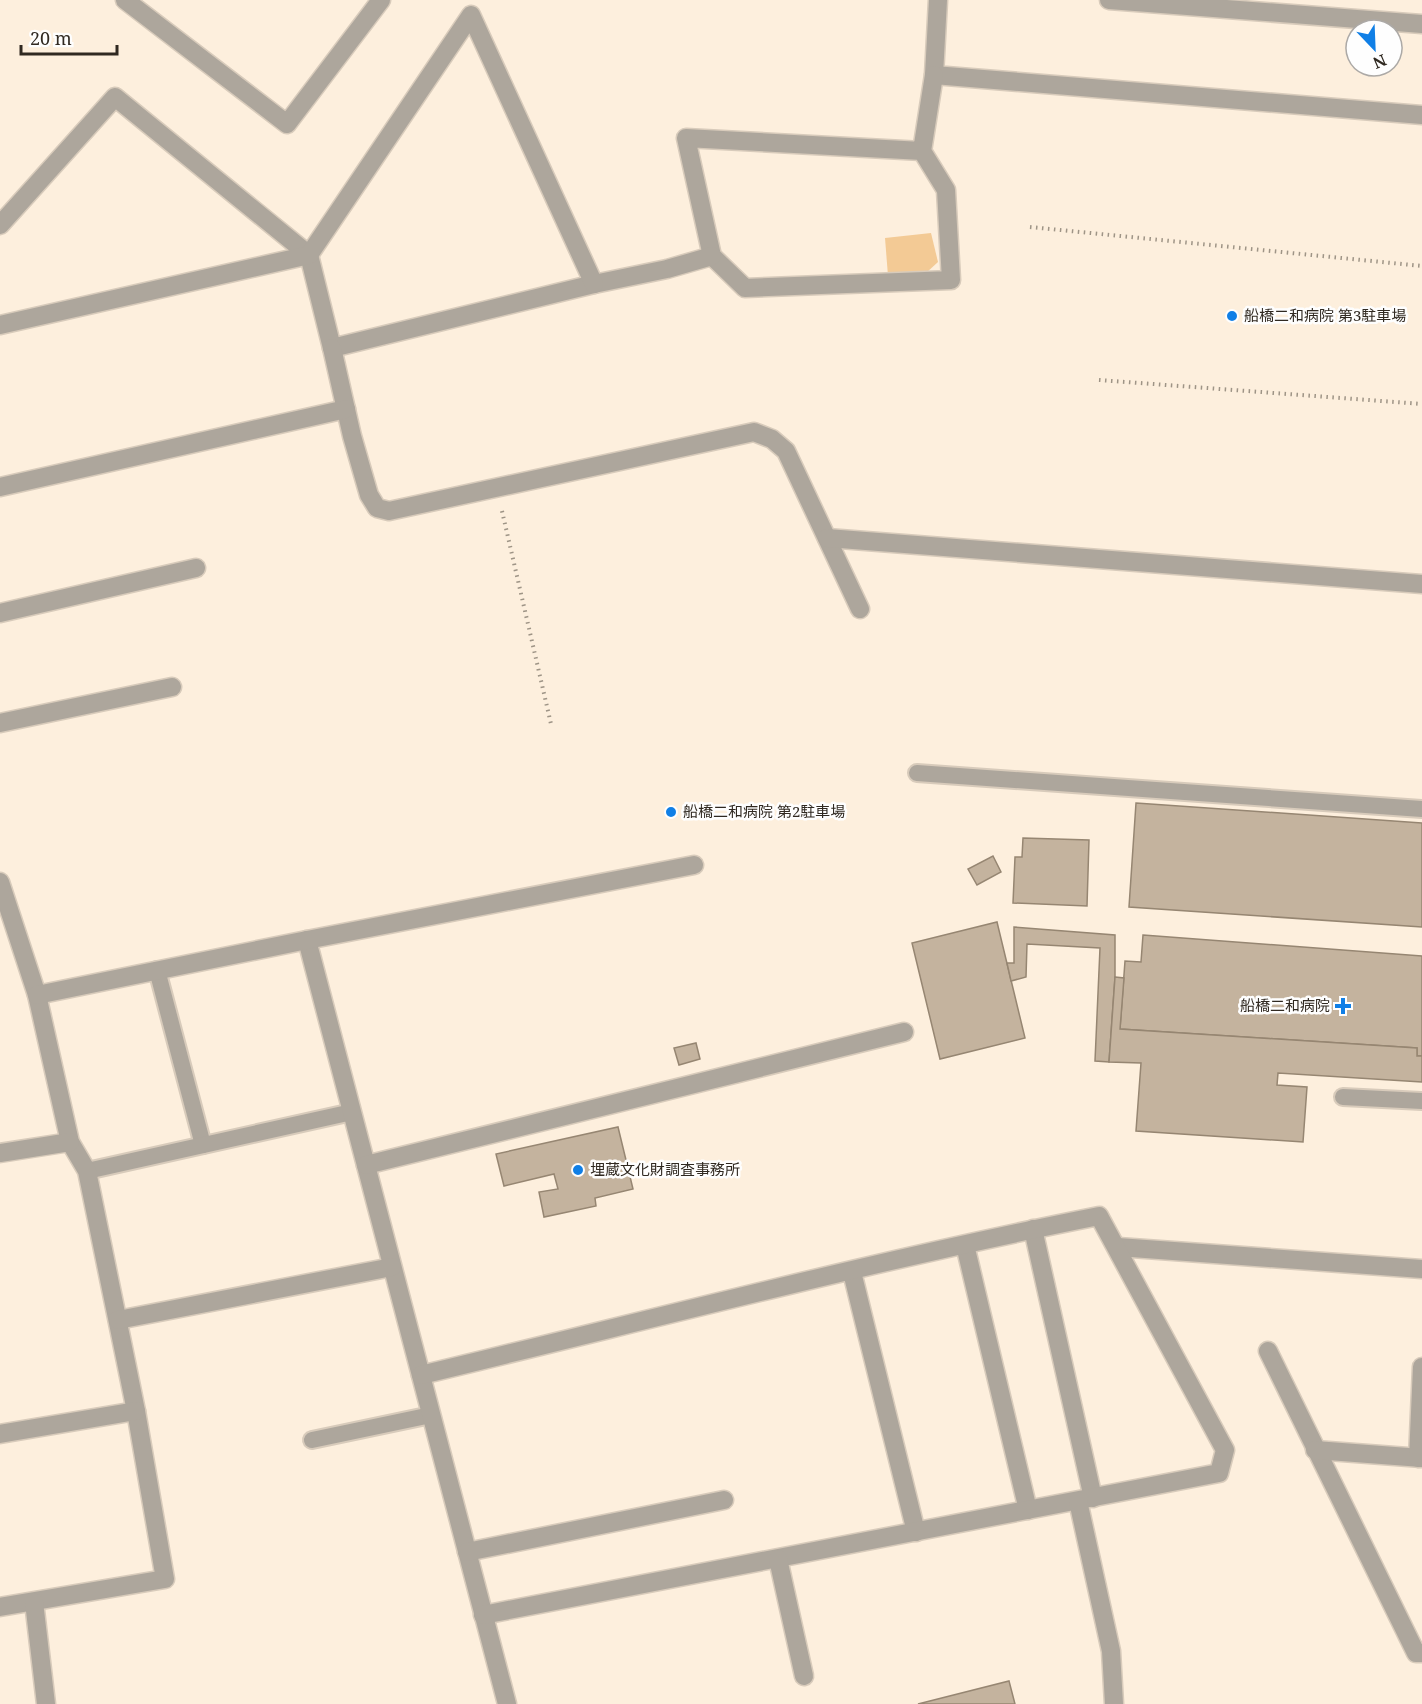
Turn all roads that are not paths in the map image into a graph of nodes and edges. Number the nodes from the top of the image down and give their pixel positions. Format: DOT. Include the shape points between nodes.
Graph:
graph roads {
  1 [pos="125,0"];
  2 [pos="381,0"];
  3 [pos="938,0"];
  4 [pos="1109,0"];
  5 [pos="1422,24"];
  6 [pos="934,75"];
  7 [pos="1422,115"];
  8 [pos="922,151"];
  9 [pos="0,225"];
  10 [pos="309,255"];
  11 [pos="712,256"];
  12 [pos="594,284"];
  13 [pos="0,325"];
  14 [pos="332,348"];
  15 [pos="346,409"];
  16 [pos="0,487"];
  17 [pos="827,538"];
  18 [pos="196,568"];
  19 [pos="1422,584"];
  20 [pos="860,609"];
  21 [pos="0,613"];
  22 [pos="172,687"];
  23 [pos="0,723"];
  24 [pos="916,773"];
  25 [pos="1422,809"];
  26 [pos="694,865"];
  27 [pos="1,891"];
  28 [pos="307,940"];
  29 [pos="157,970"];
  30 [pos="37,995"];
  31 [pos="904,1032"];
  32 [pos="1343,1097"];
  33 [pos="1422,1101"];
  34 [pos="352,1112"];
  35 [pos="70,1142"];
  36 [pos="203,1145"];
  37 [pos="0,1153"];
  38 [pos="366,1165"];
  39 [pos="87,1171"];
  40 [pos="1033,1229"];
  41 [pos="966,1245"];
  42 [pos="1118,1248"];
  43 [pos="392,1267"];
  44 [pos="1422,1269"];
  45 [pos="852,1272"];
  46 [pos="118,1320"];
  47 [pos="1268,1351"];
  48 [pos="1422,1367"];
  49 [pos="421,1375"];
  50 [pos="136,1410"];
  51 [pos="431,1415"];
  52 [pos="0,1434"];
  53 [pos="312,1440"];
  54 [pos="1316,1450"];
  55 [pos="1420,1458"];
  56 [pos="1085,1499"];
  57 [pos="724,1500"];
  58 [pos="1028,1510"];
  59 [pos="916,1532"];
  60 [pos="467,1552"];
  61 [pos="778,1559"];
  62 [pos="34,1602"];
  63 [pos="0,1606"];
  64 [pos="483,1616"];
  65 [pos="1422,1653"];
  66 [pos="804,1676"];
  67 [pos="46,1704"];
  68 [pos="507,1704"];
  69 [pos="1114,1704"];
  1 -- 2 [label="street" via="287,124"];
  3 -- 6 [label="street"];
  4 -- 5 [label="street"];
  6 -- 7 [label="street"];
  6 -- 8 [label="street"];
  8 -- 11 [label="street" via="686,138"];
  8 -- 11 [label="street" via="946,190 951,280 745,288"];
  9 -- 10 [label="street" via="115,97"];
  10 -- 12 [label="street" via="471,15"];
  10 -- 13 [label="street"];
  10 -- 14 [label="street"];
  11 -- 12 [label="street"];
  12 -- 14 [label="street"];
  14 -- 15 [label="street"];
  15 -- 16 [label="street"];
  15 -- 17 [label="street" via="369,495 377,508 389,511 754,432 772,439 786,451"];
  17 -- 19 [label="street"];
  17 -- 20 [label="street"];
  18 -- 21 [label="street"];
  22 -- 23 [label="street"];
  24 -- 25 [label="lane"];
  26 -- 28 [label="street"];
  27 -- 30 [label="street"];
  28 -- 29 [label="street"];
  28 -- 34 [label="street"];
  29 -- 30 [label="street"];
  29 -- 36 [label="lane"];
  30 -- 35 [label="street"];
  31 -- 38 [label="street"];
  32 -- 33 [label="lane"];
  34 -- 36 [label="lane"];
  34 -- 38 [label="street"];
  35 -- 37 [label="street"];
  35 -- 39 [label="street"];
  36 -- 39 [label="lane"];
  38 -- 43 [label="street"];
  39 -- 46 [label="street"];
  40 -- 41 [label="street"];
  40 -- 42 [label="street" via="1100,1216"];
  40 -- 56 [label="street"];
  41 -- 45 [label="street"];
  41 -- 58 [label="street"];
  42 -- 44 [label="street"];
  42 -- 56 [label="street" via="1225,1450 1219,1473"];
  43 -- 46 [label="street"];
  43 -- 49 [label="street"];
  45 -- 49 [label="street"];
  45 -- 59 [label="street"];
  46 -- 50 [label="street"];
  47 -- 54 [label="street"];
  48 -- 55 [label="street"];
  49 -- 51 [label="street"];
  50 -- 52 [label="street"];
  50 -- 62 [label="street" via="165,1579"];
  51 -- 53 [label="lane"];
  51 -- 60 [label="street"];
  54 -- 55 [label="street"];
  54 -- 65 [label="street" via="1416,1653"];
  56 -- 58 [label="street"];
  56 -- 69 [label="street" via="1111,1651"];
  57 -- 60 [label="street"];
  58 -- 59 [label="street"];
  59 -- 61 [label="street"];
  60 -- 64 [label="street"];
  61 -- 64 [label="street"];
  61 -- 66 [label="street"];
  62 -- 63 [label="street"];
  62 -- 67 [label="street"];
  64 -- 68 [label="street"];
}
